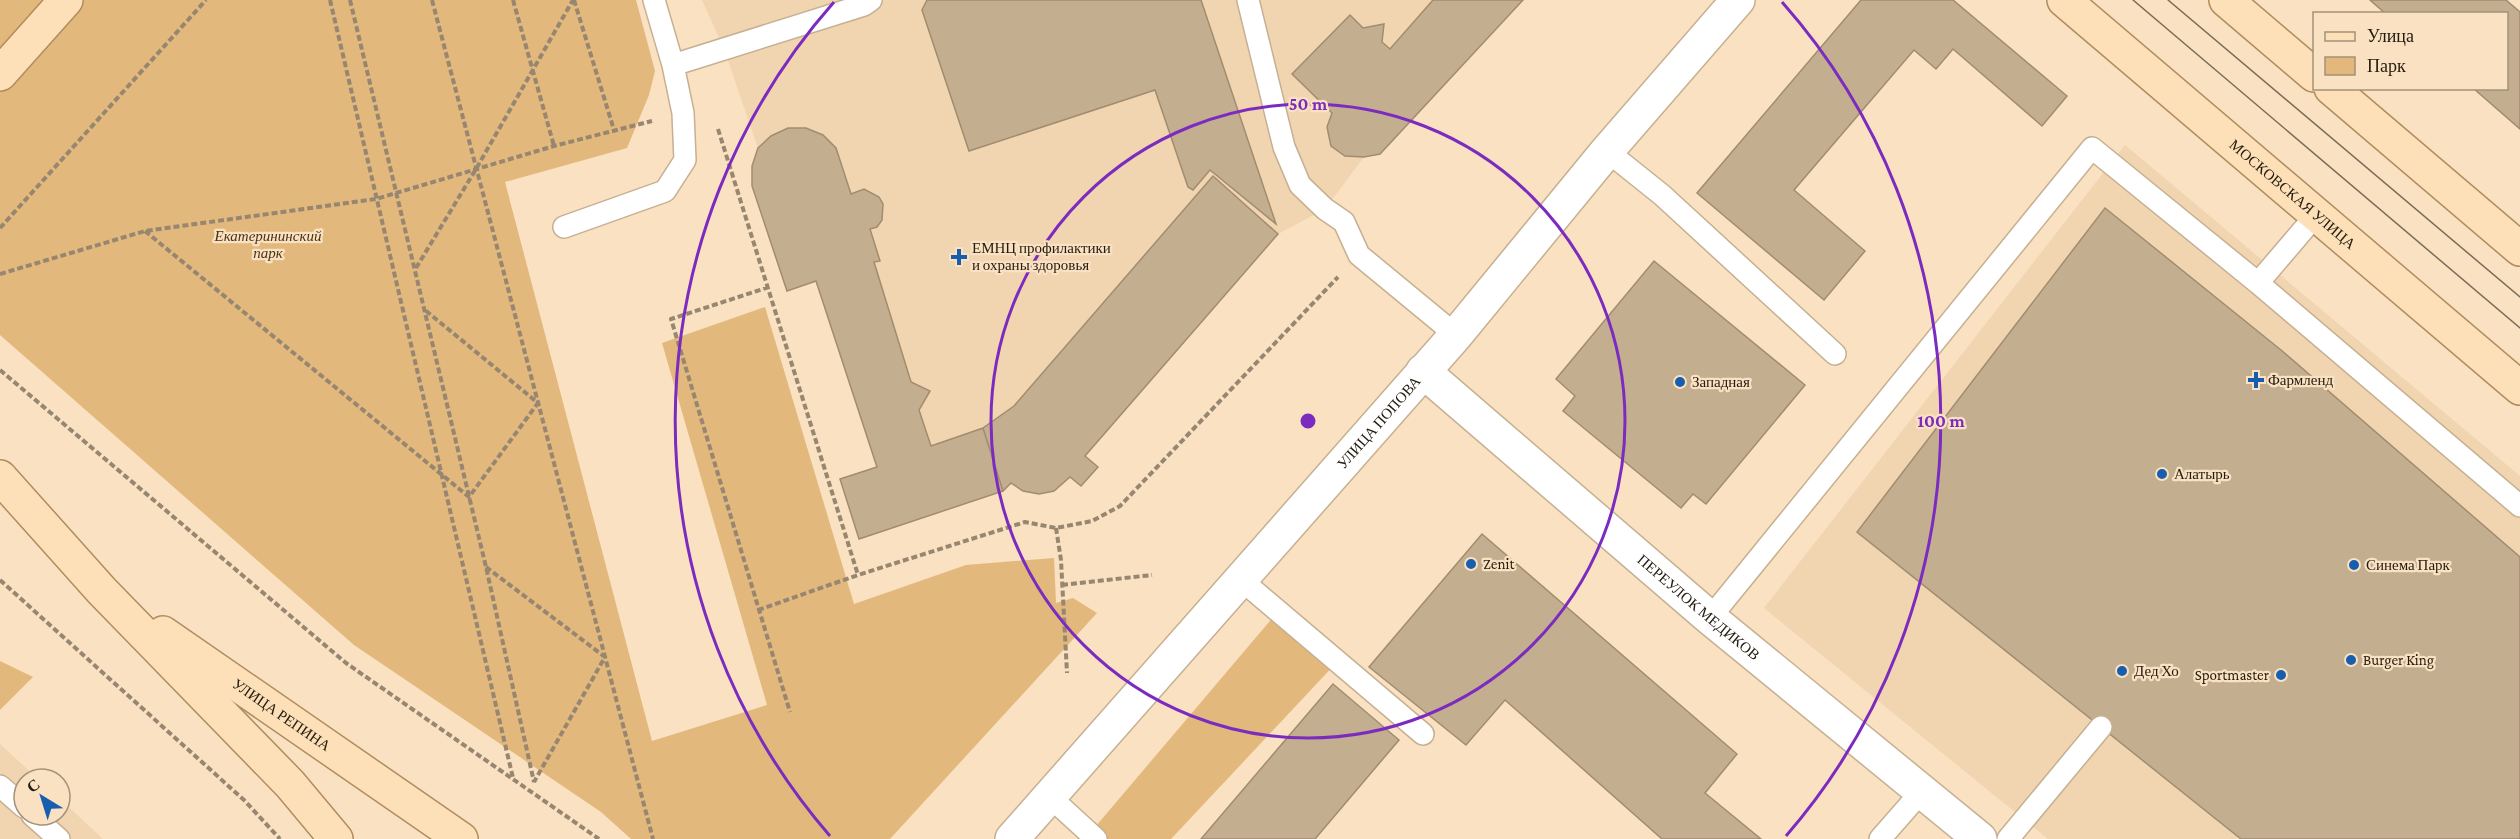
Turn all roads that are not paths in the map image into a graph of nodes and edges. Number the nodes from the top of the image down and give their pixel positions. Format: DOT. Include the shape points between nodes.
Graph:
graph roads {
  1 [pos="66,0"];
  2 [pos="654,0"];
  3 [pos="871,0"];
  4 [pos="1248,0"];
  5 [pos="1738,0"];
  6 [pos="2064,0"];
  7 [pos="2226,0"];
  8 [pos="673,65"];
  9 [pos="0,74"];
  10 [pos="2313,74"];
  11 [pos="2333,90"];
  12 [pos="1607,151"];
  13 [pos="2316,215"];
  14 [pos="564,227"];
  15 [pos="2520,249"];
  16 [pos="2258,283"];
  17 [pos="1456,335"];
  18 [pos="1835,354"];
  19 [pos="1423,371"];
  20 [pos="2520,388"];
  21 [pos="0,477"];
  22 [pos="2520,506"];
  23 [pos="1239,578"];
  24 [pos="102,591"];
  25 [pos="1710,618"];
  26 [pos="2101,727"];
  27 [pos="1423,734"];
  28 [pos="0,786"];
  29 [pos="1922,791"];
  30 [pos="12,796"];
  31 [pos="1049,796"];
  32 [pos="46,827"];
  33 [pos="59,839"];
  34 [pos="336,839"];
  35 [pos="461,839"];
  36 [pos="1012,839"];
  37 [pos="1096,839"];
  38 [pos="1881,839"];
  39 [pos="1980,839"];
  40 [pos="2008,839"];
  1 -- 9 [label="main road"];
  2 -- 8 [label="lane"];
  3 -- 8 [label="lane"];
  4 -- 17 [label="lane" via="1284,147 1300,185 1325,210 1344,222 1359,255"];
  5 -- 12 [label="street, УЛИЦА ПОПОВА"];
  6 -- 13 [label="main road, МОСКОВСКАЯ УЛИЦА"];
  7 -- 10 [label="main road"];
  8 -- 14 [label="lane" via="683,113 685,160 664,191"];
  11 -- 15 [label="main road"];
  12 -- 17 [label="street, УЛИЦА ПОПОВА"];
  12 -- 18 [label="lane" via="1662,195"];
  13 -- 16 [label="lane"];
  13 -- 20 [label="main road, МОСКОВСКАЯ УЛИЦА"];
  16 -- 22 [label="lane"];
  16 -- 25 [label="lane" via="2092,148"];
  17 -- 19 [label="street, УЛИЦА ПОПОВА"];
  19 -- 23 [label="street, УЛИЦА ПОПОВА"];
  19 -- 25 [label="street, ПЕРЕУЛОК МЕДИКОВ"];
  21 -- 24 [label="main road, УЛИЦА РЕПИНА"];
  23 -- 27 [label="lane"];
  23 -- 31 [label="street, УЛИЦА ПОПОВА"];
  24 -- 34 [label="main road, УЛИЦА РЕПИНА" via="290,784"];
  24 -- 35 [label="main road, УЛИЦА РЕПИНА"];
  25 -- 29 [label="street, ПЕРЕУЛОК МЕДИКОВ"];
  26 -- 40 [label="lane"];
  28 -- 30 [label="lane"];
  29 -- 38 [label="lane"];
  29 -- 39 [label="street, ПЕРЕУЛОК МЕДИКОВ"];
  31 -- 36 [label="street, УЛИЦА ПОПОВА"];
  31 -- 37 [label="lane"];
  32 -- 33 [label="lane"];
}
